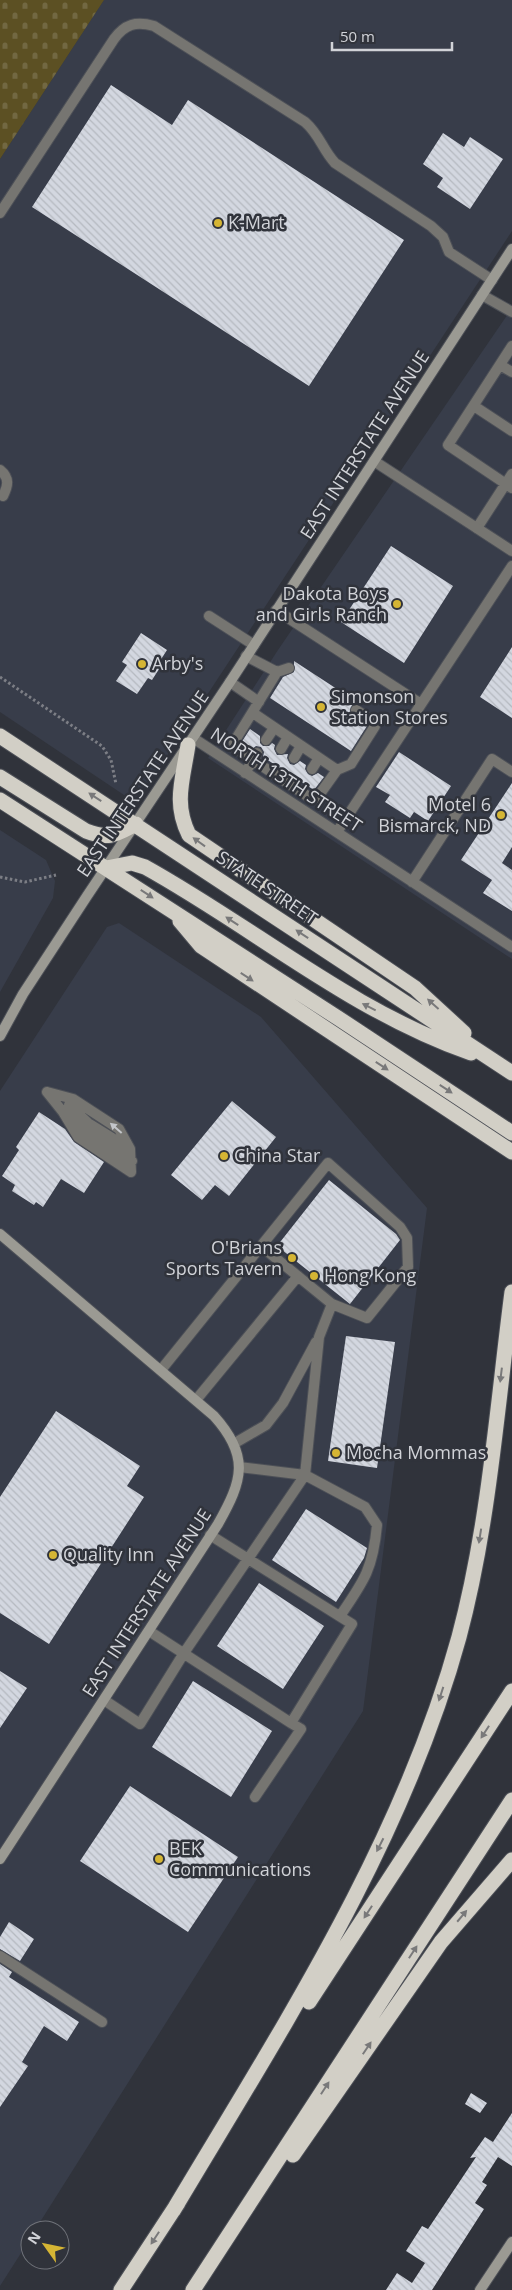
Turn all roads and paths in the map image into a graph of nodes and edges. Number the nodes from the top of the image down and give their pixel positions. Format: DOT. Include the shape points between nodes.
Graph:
graph roads {
  1 [pos="0,213"];
  2 [pos="512,249"];
  3 [pos="492,280"];
  4 [pos="482,295"];
  5 [pos="512,312"];
  6 [pos="512,346"];
  7 [pos="500,364"];
  8 [pos="512,372"];
  9 [pos="474,406"];
  10 [pos="512,431"];
  11 [pos="374,461"];
  12 [pos="0,470"];
  13 [pos="512,474"];
  14 [pos="0,478"];
  15 [pos="509,486"];
  16 [pos="1,498"];
  17 [pos="477,528"];
  18 [pos="512,551"];
  19 [pos="512,566"];
  20 [pos="276,610"];
  21 [pos="209,616"];
  22 [pos="254,645"];
  23 [pos="246,656"];
  24 [pos="289,668"];
  25 [pos="277,672"];
  26 [pos="0,677"];
  27 [pos="230,682"];
  28 [pos="259,702"];
  29 [pos="421,704"];
  30 [pos="356,710"];
  31 [pos="253,713"];
  32 [pos="274,728"];
  33 [pos="288,737"];
  34 [pos="2,738"];
  35 [pos="266,740"];
  36 [pos="190,742"];
  37 [pos="301,746"];
  38 [pos="281,749"];
  39 [pos="255,757"];
  40 [pos="294,758"];
  41 [pos="319,758"];
  42 [pos="312,769"];
  43 [pos="337,770"];
  44 [pos="512,772"];
  45 [pos="245,773"];
  46 [pos="0,777"];
  47 [pos="116,784"];
  48 [pos="0,800"];
  49 [pos="136,824"];
  50 [pos="337,832"];
  51 [pos="106,868"];
  52 [pos="56,875"];
  53 [pos="0,877"];
  54 [pos="412,882"];
  55 [pos="172,910"];
  56 [pos="512,947"];
  57 [pos="0,1036"];
  58 [pos="494,1061"];
  59 [pos="512,1073"];
  60 [pos="47,1092"];
  61 [pos="512,1133"];
  62 [pos="512,1152"];
  63 [pos="132,1161"];
  64 [pos="0,1234"];
  65 [pos="261,1246"];
  66 [pos="298,1276"];
  67 [pos="512,1292"];
  68 [pos="332,1304"];
  69 [pos="319,1337"];
  70 [pos="161,1370"];
  71 [pos="196,1400"];
  72 [pos="235,1444"];
  73 [pos="239,1467"];
  74 [pos="305,1475"];
  75 [pos="210,1535"];
  76 [pos="248,1558"];
  77 [pos="340,1616"];
  78 [pos="149,1630"];
  79 [pos="184,1653"];
  80 [pos="512,1691"];
  81 [pos="104,1700"];
  82 [pos="291,1723"];
  83 [pos="255,1798"];
  84 [pos="512,1800"];
  85 [pos="0,1859"];
  86 [pos="512,1860"];
  87 [pos="0,1956"];
  88 [pos="102,2022"];
  89 [pos="173,2211"];
  90 [pos="512,2242"];
  91 [pos="121,2290"];
  92 [pos="193,2290"];
  93 [pos="200,2290"];
  94 [pos="480,2290"];
  1 -- 3 [label="street" via="120,30 130,24 142,23 154,26 304,122 316,131 326,154 335,163 431,226 443,237 449,252"];
  2 -- 3 [label="street, EAST INTERSTATE AVENUE"];
  3 -- 4 [label="street, EAST INTERSTATE AVENUE"];
  4 -- 5 [label="street"];
  4 -- 11 [label="street, EAST INTERSTATE AVENUE"];
  6 -- 7 [label="street"];
  7 -- 8 [label="street"];
  7 -- 9 [label="street"];
  9 -- 10 [label="street"];
  9 -- 15 [label="street" via="448,445"];
  11 -- 17 [label="street"];
  11 -- 20 [label="street, EAST INTERSTATE AVENUE"];
  12 -- 16 [label="street" via="8,483"];
  13 -- 15 [label="street"];
  14 -- 16 [label="street" via="4,483"];
  15 -- 17 [label="street"];
  17 -- 18 [label="street"];
  19 -- 29 [label="street"];
  20 -- 22 [label="street, EAST INTERSTATE AVENUE"];
  20 -- 29 [label="street"];
  21 -- 22 [label="street"];
  22 -- 23 [label="street, EAST INTERSTATE AVENUE"];
  23 -- 25 [label="street"];
  23 -- 27 [label="street, EAST INTERSTATE AVENUE"];
  24 -- 25 [label="street"];
  25 -- 28 [label="street"];
  26 -- 47 [label="path" via="102,746 111,760"];
  27 -- 28 [label="street"];
  27 -- 36 [label="street, EAST INTERSTATE AVENUE"];
  28 -- 31 [label="street"];
  29 -- 50 [label="street"];
  30 -- 43 [label="street" via="375,726 351,764"];
  31 -- 32 [label="street"];
  31 -- 39 [label="street" via="234,742 235,748"];
  32 -- 33 [label="street"];
  32 -- 35 [label="street"];
  33 -- 37 [label="street"];
  33 -- 38 [label="street"];
  49 -- 34 [label="highway, STATE STREET, one-way"];
  36 -- 45 [label="street, NORTH 13TH STREET"];
  36 -- 49 [label="street, EAST INTERSTATE AVENUE"];
  58 -- 36 [label="highway, one-way" via="415,988 189,835 181,819 179,798"];
  37 -- 40 [label="street"];
  37 -- 41 [label="street"];
  39 -- 43 [label="street" via="301,786 312,799 317,798"];
  39 -- 45 [label="street"];
  41 -- 42 [label="street"];
  41 -- 43 [label="street"];
  44 -- 54 [label="street" via="492,759"];
  45 -- 50 [label="street, NORTH 13TH STREET"];
  46 -- 49 [label="highway" via="100,837 114,836"];
  48 -- 51 [label="highway"];
  49 -- 51 [label="street, EAST INTERSTATE AVENUE"];
  58 -- 49 [label="highway, STATE STREET, one-way"];
  50 -- 54 [label="street, NORTH 13TH STREET"];
  51 -- 55 [label="highway, one-way"];
  51 -- 57 [label="street, EAST INTERSTATE AVENUE" via="23,994"];
  58 -- 51 [label="highway, one-way" via="444,1043 354,1000 145,867 132,863"];
  52 -- 53 [label="path" via="25,882"];
  54 -- 56 [label="street, NORTH 13TH STREET"];
  55 -- 61 [label="highway, one-way"];
  55 -- 62 [label="highway, one-way" via="201,946"];
  58 -- 59 [label="highway, STATE STREET"];
  60 -- 63 [label="street" via="66,1108 83,1130"];
  63 -- 60 [label="street, one-way" via="119,1128 72,1099"];
  60 -- 63 [label="street" via="78,1137 131,1172"];
  64 -- 70 [label="street, EAST INTERSTATE AVENUE"];
  65 -- 66 [label="street"];
  65 -- 68 [label="street" via="328,1162 400,1227 407,1238 408,1266 367,1318"];
  65 -- 70 [label="street"];
  66 -- 68 [label="street"];
  66 -- 71 [label="street"];
  67 -- 89 [label="highway, one-way" via="474,1569 457,1644 428,1732 385,1835 316,1972"];
  68 -- 69 [label="street"];
  69 -- 72 [label="street" via="283,1403 266,1425"];
  69 -- 74 [label="street"];
  70 -- 71 [label="street, EAST INTERSTATE AVENUE"];
  71 -- 72 [label="street, EAST INTERSTATE AVENUE" via="214,1416"];
  72 -- 73 [label="street, EAST INTERSTATE AVENUE"];
  73 -- 74 [label="street"];
  73 -- 75 [label="street, EAST INTERSTATE AVENUE" via="234,1493"];
  74 -- 76 [label="street"];
  74 -- 77 [label="street" via="364,1507 377,1525 375,1551 366,1578"];
  75 -- 76 [label="street"];
  75 -- 78 [label="street, EAST INTERSTATE AVENUE"];
  76 -- 77 [label="street"];
  76 -- 79 [label="street"];
  77 -- 82 [label="street" via="352,1624"];
  78 -- 79 [label="street"];
  78 -- 81 [label="street, EAST INTERSTATE AVENUE"];
  79 -- 81 [label="street" via="140,1724"];
  79 -- 82 [label="street"];
  80 -- 89 [label="highway, one-way"];
  81 -- 85 [label="street, EAST INTERSTATE AVENUE"];
  82 -- 83 [label="street" via="301,1729"];
  92 -- 84 [label="highway, one-way"];
  93 -- 86 [label="highway, one-way" via="432,1954"];
  87 -- 88 [label="street"];
  89 -- 91 [label="highway, one-way"];
  90 -- 94 [label="street"];
}
